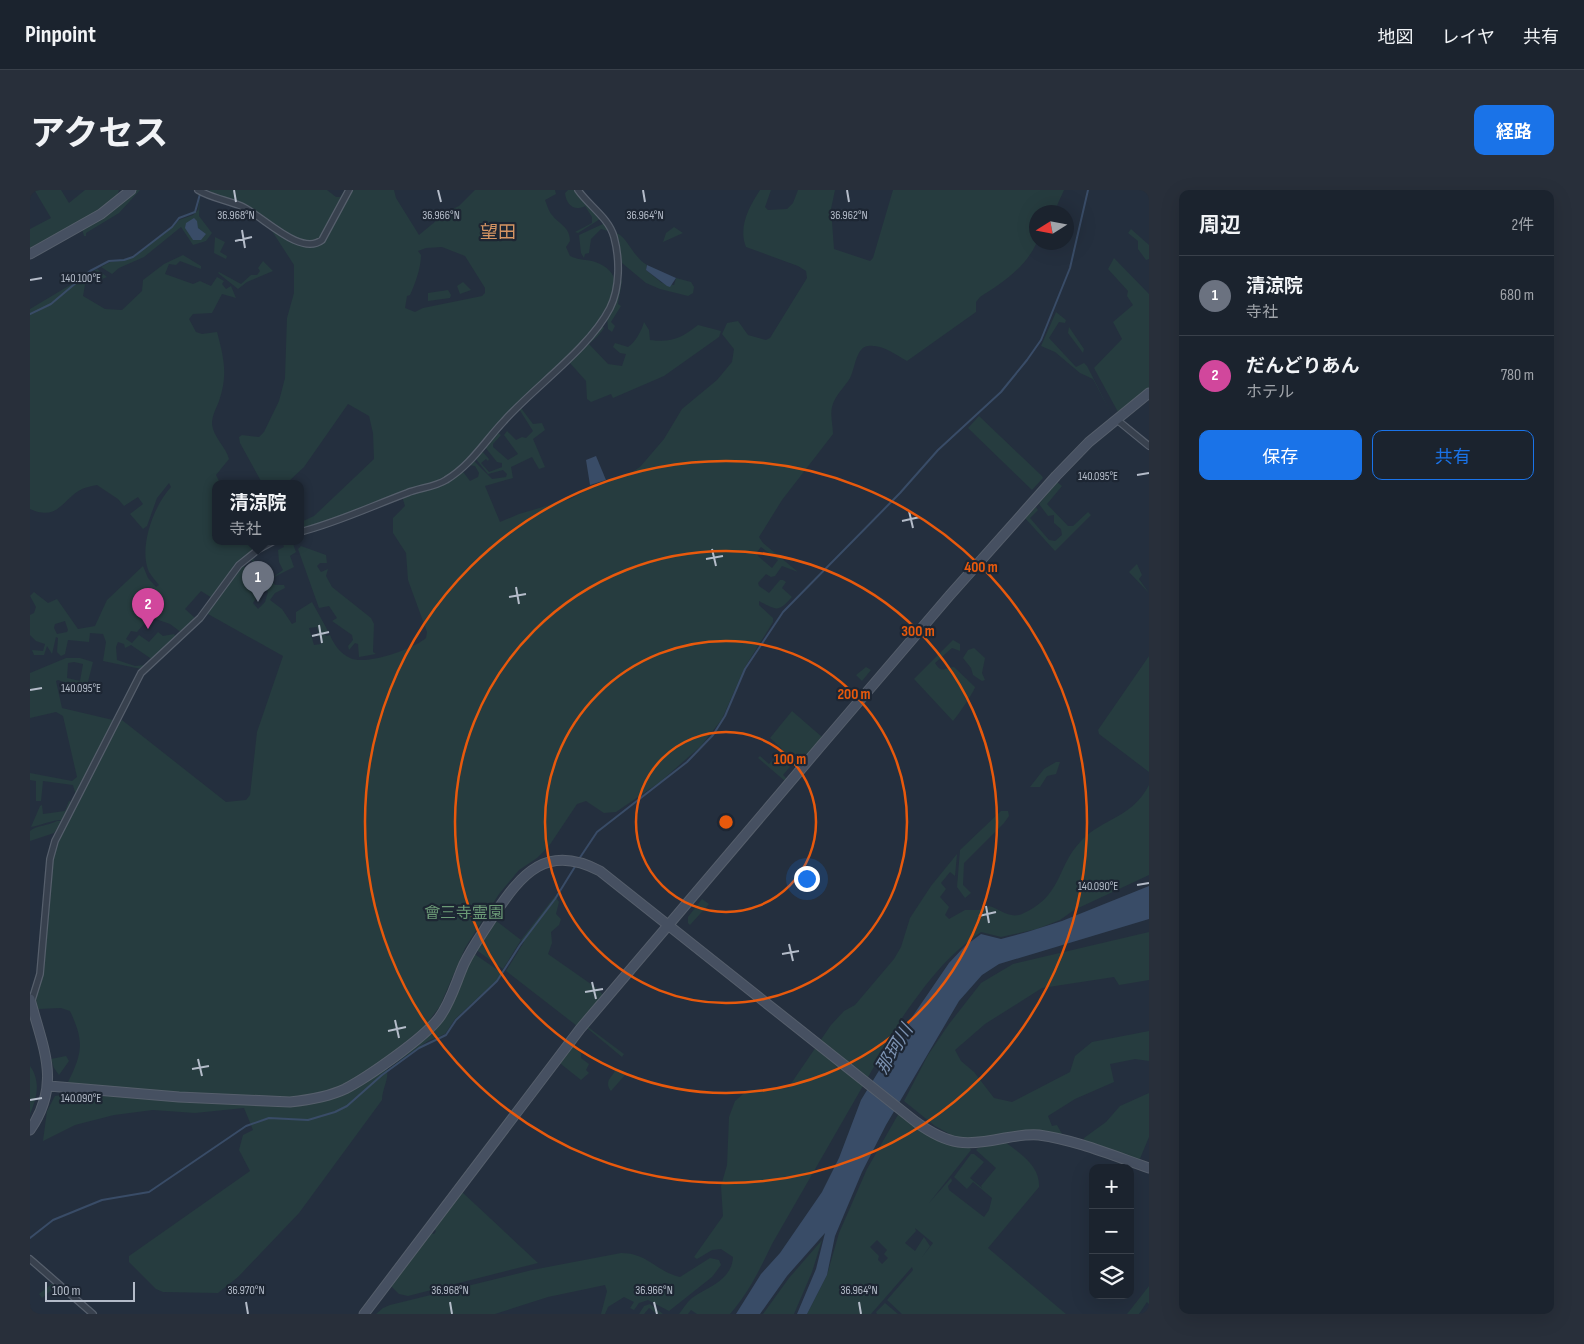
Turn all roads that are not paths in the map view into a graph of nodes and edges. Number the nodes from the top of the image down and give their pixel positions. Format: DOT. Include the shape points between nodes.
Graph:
graph roads {
  1 [pos="130,190"];
  2 [pos="198,190"];
  3 [pos="349,190"];
  4 [pos="578,190"];
  5 [pos="30,254"];
  6 [pos="1149,393"];
  7 [pos="1116,419"];
  8 [pos="1149,446"];
  9 [pos="304,531"];
  10 [pos="266,545"];
  11 [pos="670,926"];
  12 [pos="30,1001"];
  13 [pos="49,1086"];
  14 [pos="30,1130"];
  15 [pos="1149,1168"];
  16 [pos="30,1259"];
  17 [pos="94,1314"];
  18 [pos="364,1314"];
  1 -- 5 [label="street" via="101,214"];
  2 -- 3 [label="street" via="242,206 284,234 309,245 322,240"];
  4 -- 9 [label="street" via="605,220 616,247 617,289 600,324 504,420 471,461 452,476"];
  6 -- 7 [label="street"];
  7 -- 8 [label="street"];
  7 -- 11 [label="street" via="1075,456 950,595"];
  10 -- 12 [label="street" via="240,565 200,618 141,673 119,712 55,840 50,859 40,974"];
  11 -- 13 [label="street" via="590,866 567,860 545,863 528,872 508,895 471,950 445,1009 430,1028 345,1088 317,1098 290,1102"];
  11 -- 15 [label="street" via="916,1122 942,1138 957,1143 979,1143 1019,1136 1046,1136"];
  11 -- 18 [label="street" via="580,1029"];
  12 -- 13 [label="street" via="44,1052"];
  13 -- 14 [label="street"];
  16 -- 17 [label="street"];
}
